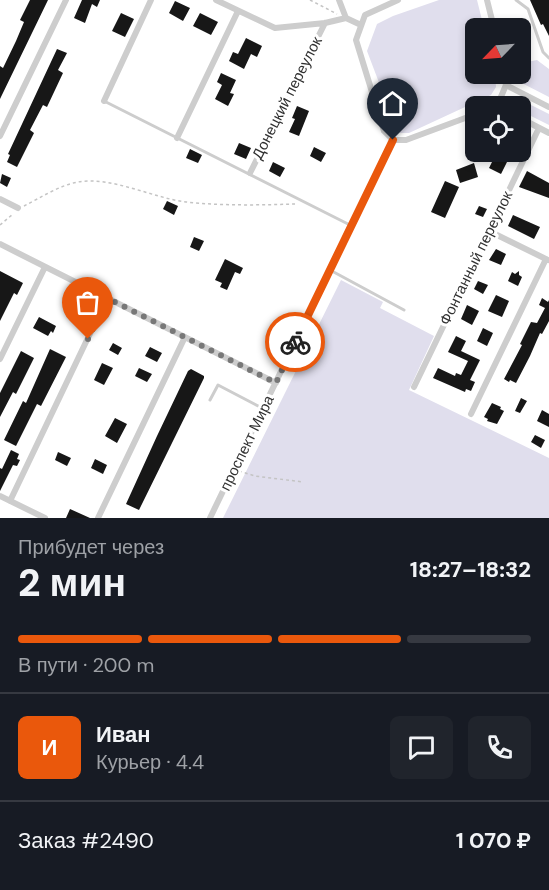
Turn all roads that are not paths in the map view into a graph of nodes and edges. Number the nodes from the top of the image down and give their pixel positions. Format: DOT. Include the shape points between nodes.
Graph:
graph roads {
  1 [pos="66,0"];
  2 [pos="151,0"];
  3 [pos="216,0"];
  4 [pos="339,0"];
  5 [pos="398,0"];
  6 [pos="496,0"];
  7 [pos="516,0"];
  8 [pos="488,1"];
  9 [pos="238,11"];
  10 [pos="346,18"];
  11 [pos="492,18"];
  12 [pos="325,23"];
  13 [pos="361,25"];
  14 [pos="549,58"];
  15 [pos="506,85"];
  16 [pos="501,96"];
  17 [pos="104,102"];
  18 [pos="549,107"];
  19 [pos="465,118"];
  20 [pos="531,124"];
  21 [pos="539,128"];
  22 [pos="549,133"];
  23 [pos="0,136"];
  24 [pos="177,138"];
  25 [pos="393,140"];
  26 [pos="250,173"];
  27 [pos="0,199"];
  28 [pos="18,208"];
  29 [pos="352,226"];
  30 [pos="489,231"];
  31 [pos="0,244"];
  32 [pos="547,260"];
  33 [pos="45,267"];
  34 [pos="330,270"];
  35 [pos="107,298"];
  36 [pos="404,310"];
  37 [pos="185,337"];
  38 [pos="0,359"];
  39 [pos="276,383"];
  40 [pos="414,387"];
  41 [pos="210,400"];
  42 [pos="263,409"];
  43 [pos="471,414"];
  44 [pos="0,496"];
  45 [pos="10,501"];
  46 [pos="45,518"];
  47 [pos="98,518"];
  48 [pos="210,518"];
  1 -- 23 [label="street"];
  2 -- 17 [label="street"];
  3 -- 9 [label="street"];
  4 -- 10 [label="street"];
  5 -- 13 [label="street" via="365,15"];
  6 -- 8 [label="lane"];
  7 -- 14 [label="lane" via="528,9 543,52"];
  8 -- 11 [label="street"];
  9 -- 12 [label="street" via="275,28"];
  9 -- 24 [label="street"];
  10 -- 12 [label="street"];
  10 -- 13 [label="street"];
  12 -- 26 [label="street, Донецкий переулок"];
  13 -- 25 [label="street" via="356,40 384,131"];
  15 -- 16 [label="street"];
  15 -- 18 [label="street"];
  17 -- 24 [label="lane"];
  19 -- 25 [label="street" via="406,140"];
  20 -- 21 [label="street"];
  21 -- 22 [label="street"];
  21 -- 30 [label="street, Фонтанный переулок"];
  24 -- 26 [label="lane"];
  25 -- 29 [label="street, проспект Мира"];
  26 -- 29 [label="lane"];
  27 -- 28 [label="street"];
  29 -- 34 [label="street, проспект Мира"];
  30 -- 32 [label="street"];
  30 -- 40 [label="street, Фонтанный переулок"];
  31 -- 33 [label="street"];
  32 -- 43 [label="street"];
  33 -- 35 [label="street"];
  33 -- 38 [label="street"];
  34 -- 36 [label="lane"];
  34 -- 39 [label="street, проспект Мира"];
  35 -- 37 [label="street"];
  35 -- 45 [label="street"];
  37 -- 39 [label="street"];
  37 -- 47 [label="street"];
  39 -- 42 [label="street, проспект Мира"];
  41 -- 42 [label="lane" via="218,385"];
  42 -- 48 [label="street, проспект Мира"];
  44 -- 45 [label="street"];
  45 -- 46 [label="street"];
}
